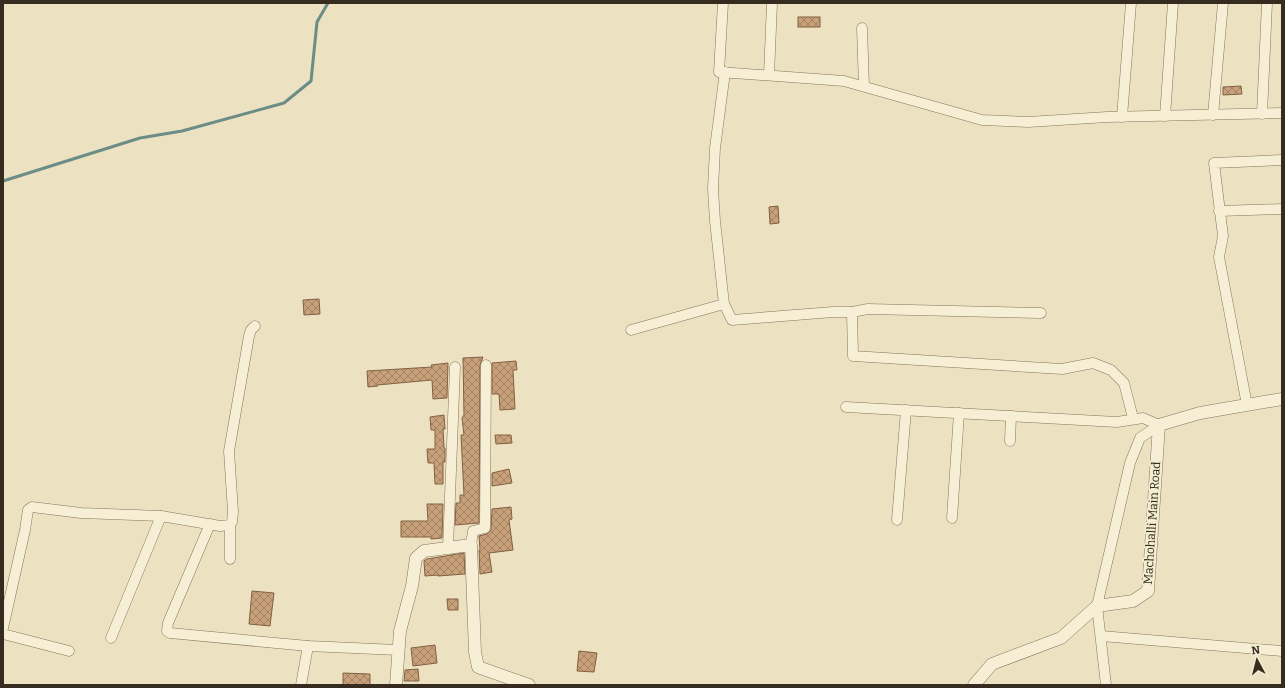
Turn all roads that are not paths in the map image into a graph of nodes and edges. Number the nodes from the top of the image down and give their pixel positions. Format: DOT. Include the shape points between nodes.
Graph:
graph roads {
  1 [pos="723,3"];
  2 [pos="772,3"];
  3 [pos="1131,3"];
  4 [pos="1173,3"];
  5 [pos="1223,3"];
  6 [pos="1267,3"];
  7 [pos="862,28"];
  8 [pos="725,72"];
  9 [pos="769,75"];
  10 [pos="864,86"];
  11 [pos="1282,113"];
  12 [pos="1262,114"];
  13 [pos="1213,115"];
  14 [pos="1165,116"];
  15 [pos="1122,117"];
  16 [pos="1282,160"];
  17 [pos="1282,209"];
  18 [pos="1220,211"];
  19 [pos="724,304"];
  20 [pos="852,312"];
  21 [pos="1041,313"];
  22 [pos="255,326"];
  23 [pos="631,330"];
  24 [pos="486,365"];
  25 [pos="455,367"];
  26 [pos="1282,399"];
  27 [pos="1247,405"];
  28 [pos="846,407"];
  29 [pos="906,410"];
  30 [pos="959,413"];
  31 [pos="1012,416"];
  32 [pos="1133,418"];
  33 [pos="1159,425"];
  34 [pos="1010,441"];
  35 [pos="161,516"];
  36 [pos="952,518"];
  37 [pos="898,520"];
  38 [pos="210,524"];
  39 [pos="230,526"];
  40 [pos="471,545"];
  41 [pos="448,548"];
  42 [pos="230,559"];
  43 [pos="1097,606"];
  44 [pos="3,628"];
  45 [pos="3,634"];
  46 [pos="1101,636"];
  47 [pos="111,638"];
  48 [pos="308,646"];
  49 [pos="398,650"];
  50 [pos="68,651"];
  51 [pos="1282,651"];
  52 [pos="301,685"];
  53 [pos="396,685"];
  54 [pos="529,685"];
  55 [pos="974,685"];
  56 [pos="1106,685"];
  1 -- 8 [label="street" via="719,72"];
  2 -- 9 [label="street"];
  3 -- 15 [label="street"];
  4 -- 14 [label="street"];
  5 -- 13 [label="street"];
  6 -- 12 [label="street"];
  7 -- 10 [label="street"];
  8 -- 9 [label="street"];
  8 -- 19 [label="street" via="715,148 713,189"];
  9 -- 10 [label="street" via="844,81"];
  10 -- 15 [label="street" via="982,120 1028,122"];
  11 -- 12 [label="street"];
  12 -- 13 [label="street"];
  13 -- 14 [label="street"];
  14 -- 15 [label="street"];
  16 -- 18 [label="street" via="1214,163"];
  17 -- 18 [label="street"];
  18 -- 27 [label="street" via="1223,236 1219,258"];
  19 -- 20 [label="street" via="732,320"];
  19 -- 23 [label="street"];
  20 -- 21 [label="street" via="868,310"];
  20 -- 32 [label="street" via="854,356 1062,369 1093,363 1111,370 1124,383"];
  22 -- 39 [label="street" via="249,336 229,451 233,512"];
  24 -- 40 [label="street" via="485,528 473,531"];
  25 -- 41 [label="street"];
  26 -- 27 [label="street"];
  27 -- 33 [label="street" via="1200,413"];
  28 -- 29 [label="street"];
  29 -- 30 [label="street"];
  29 -- 37 [label="street"];
  30 -- 31 [label="street"];
  30 -- 36 [label="street"];
  31 -- 32 [label="street" via="1117,422"];
  31 -- 34 [label="street"];
  32 -- 33 [label="street" via="1143,418"];
  33 -- 43 [label="street" via="1140,438 1130,463"];
  33 -- 43 [label="street, Machohalli Main Road" via="1148,591 1133,601"];
  35 -- 38 [label="street"];
  35 -- 44 [label="street" via="81,513 32,507 28,510"];
  35 -- 47 [label="street"];
  38 -- 39 [label="street"];
  38 -- 48 [label="street" via="168,623 167,631 170,634"];
  39 -- 42 [label="street"];
  40 -- 41 [label="street"];
  40 -- 54 [label="street" via="475,652 478,667"];
  41 -- 49 [label="street" via="424,552 416,558"];
  43 -- 46 [label="street"];
  43 -- 55 [label="street" via="1061,638 992,664"];
  45 -- 50 [label="street"];
  46 -- 51 [label="street"];
  46 -- 56 [label="street"];
  48 -- 49 [label="street"];
  48 -- 52 [label="street"];
  49 -- 53 [label="street"];
}
